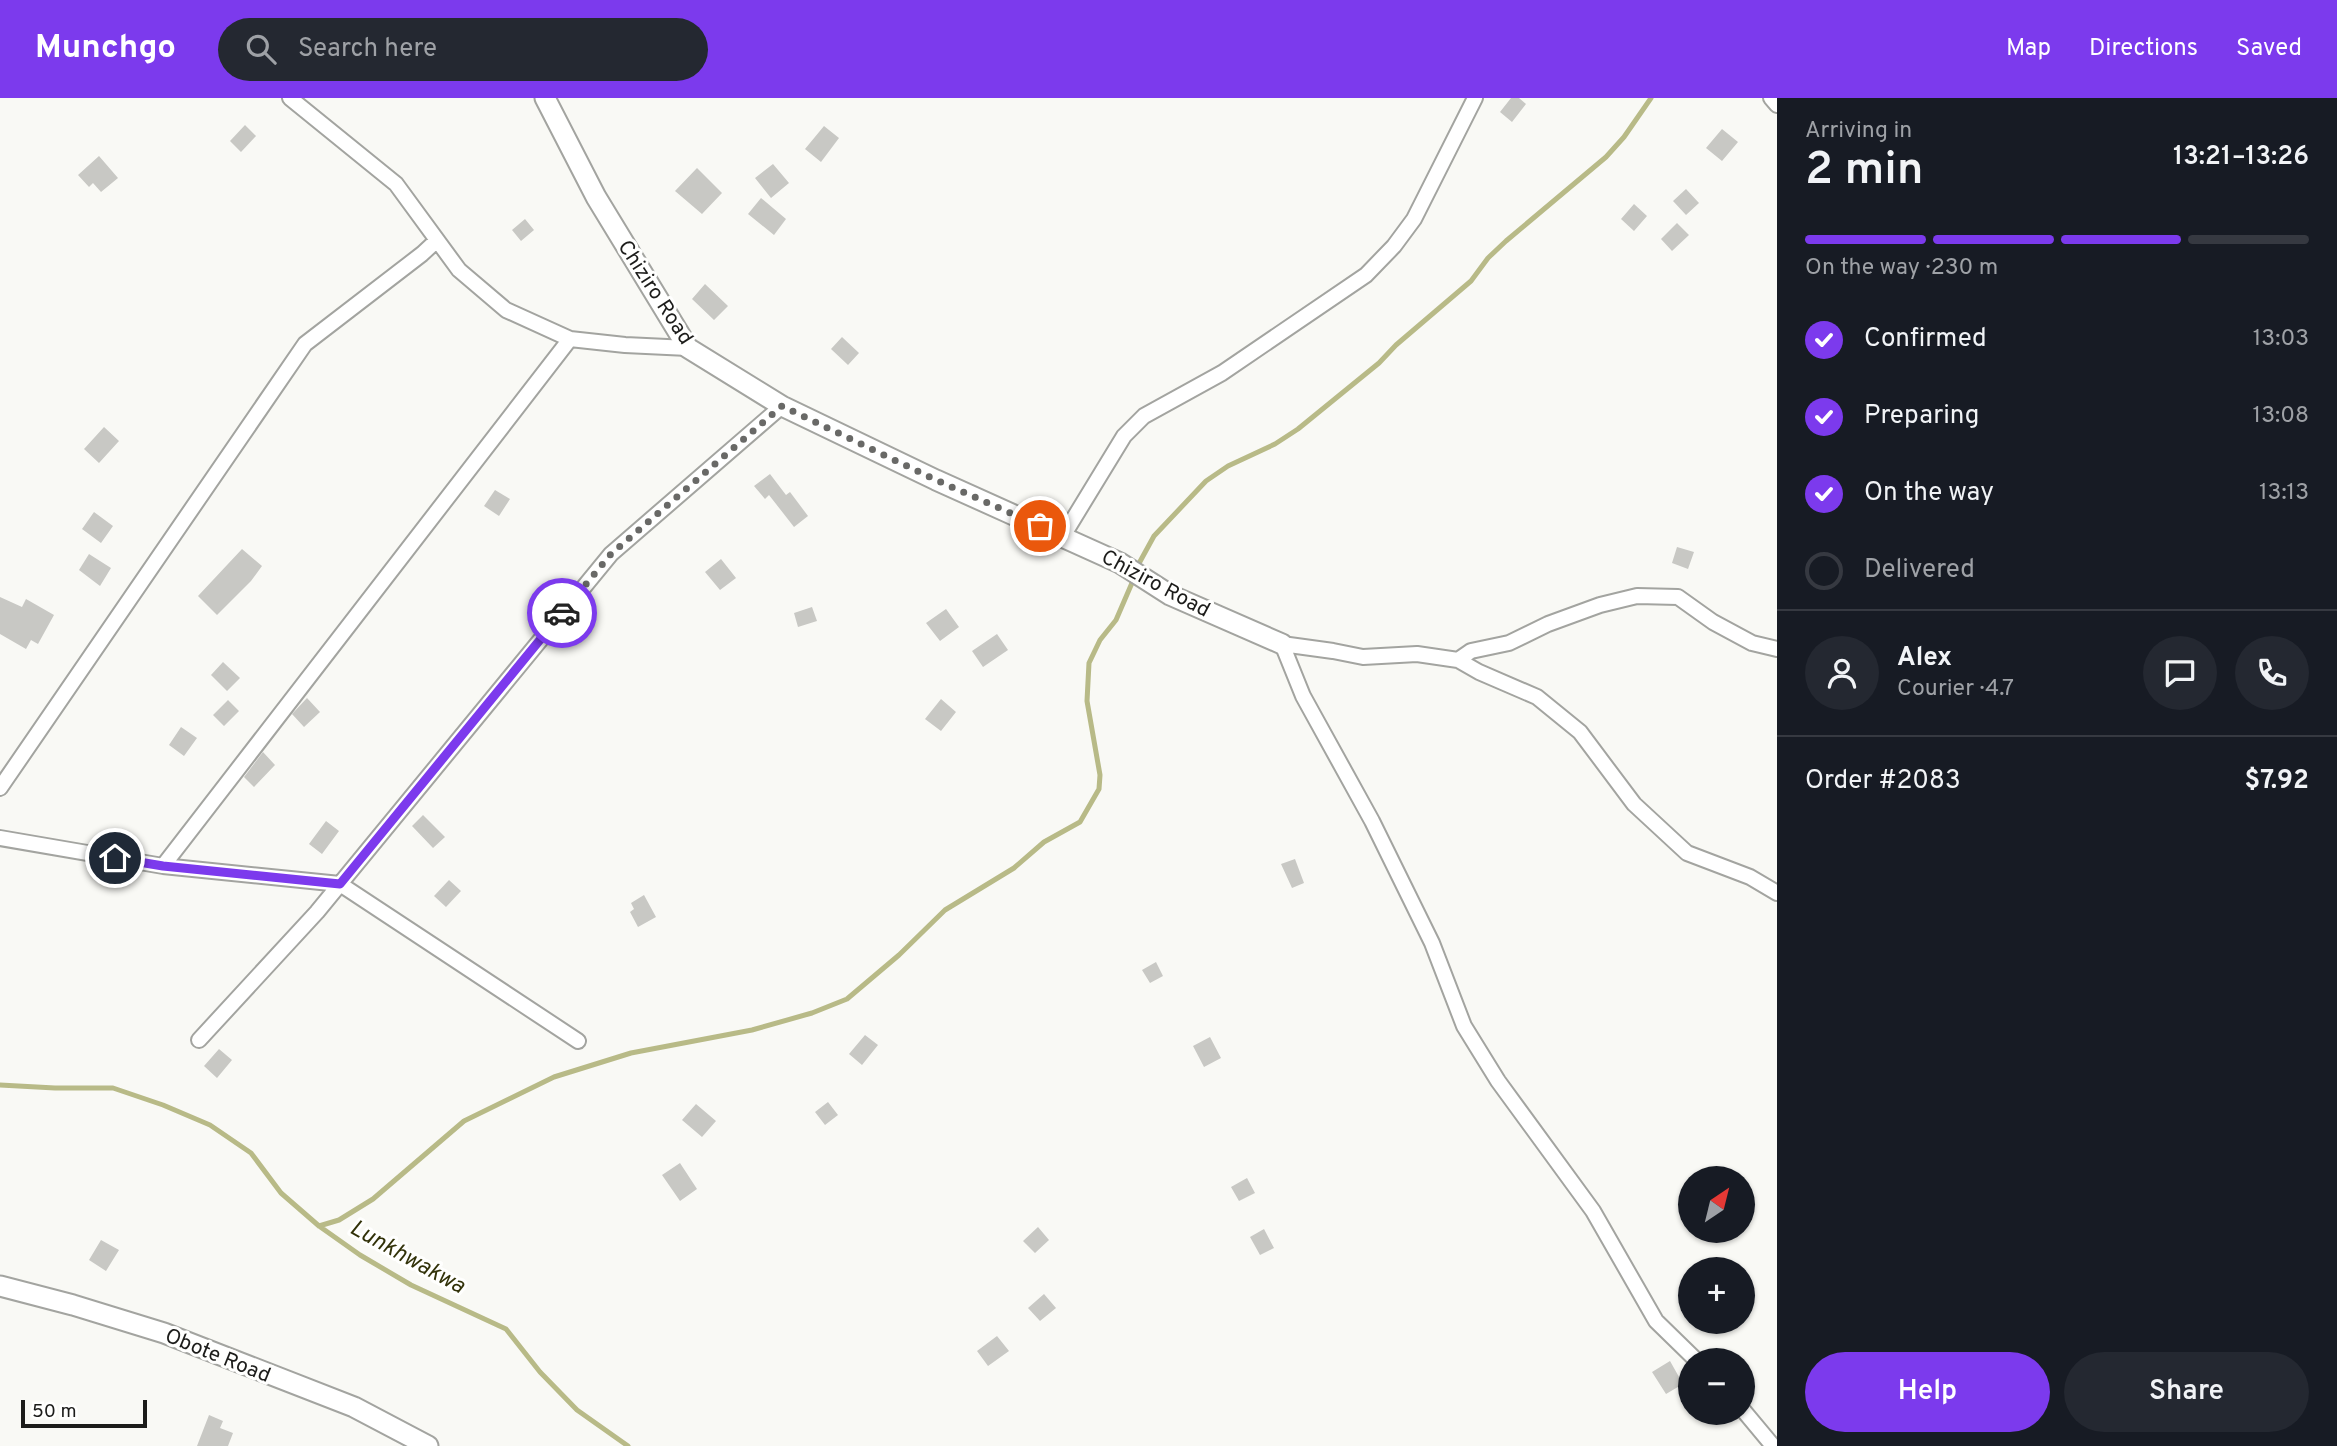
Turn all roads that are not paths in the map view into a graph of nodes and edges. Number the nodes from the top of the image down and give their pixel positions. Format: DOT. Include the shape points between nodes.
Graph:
graph roads {
  1 [pos="289,98"];
  2 [pos="545,98"];
  3 [pos="1475,98"];
  4 [pos="1771,98"];
  5 [pos="1777,105"];
  6 [pos="437,240"];
  7 [pos="570,339"];
  8 [pos="688,348"];
  9 [pos="782,406"];
  10 [pos="1063,536"];
  11 [pos="1282,644"];
  12 [pos="1777,649"];
  13 [pos="1458,660"];
  14 [pos="0,788"];
  15 [pos="0,838"];
  16 [pos="163,866"];
  17 [pos="340,884"];
  18 [pos="1777,893"];
  19 [pos="199,1040"];
  20 [pos="578,1041"];
  21 [pos="0,1286"];
  22 [pos="1684,1348"];
  23 [pos="1755,1424"];
  24 [pos="428,1446"];
  25 [pos="1773,1446"];
  1 -- 6 [label="street" via="396,184"];
  2 -- 8 [label="street, Chiziro Road" via="596,197"];
  3 -- 10 [label="street" via="1414,219 1394,246 1366,275 1233,366 1144,416 1124,436"];
  4 -- 5 [label="street"];
  6 -- 7 [label="street" via="459,270 506,310"];
  6 -- 14 [label="street" via="305,344"];
  7 -- 8 [label="street"];
  7 -- 16 [label="street"];
  8 -- 9 [label="street, Chiziro Road"];
  9 -- 10 [label="street, Chiziro Road"];
  9 -- 17 [label="street" via="611,554"];
  10 -- 11 [label="street, Chiziro Road" via="1120,563 1170,595"];
  11 -- 13 [label="street" via="1363,657 1417,654"];
  11 -- 22 [label="street" via="1303,696 1432,943 1464,1026 1593,1211 1656,1321"];
  12 -- 13 [label="street" via="1752,643 1678,597 1637,596 1548,624 1509,643 1471,651"];
  13 -- 18 [label="street" via="1536,697 1580,732 1634,804 1687,853 1750,877"];
  15 -- 16 [label="street"];
  16 -- 17 [label="street"];
  17 -- 19 [label="street"];
  17 -- 20 [label="street"];
  21 -- 24 [label="street, Obote Road" via="164,1333 354,1407"];
  23 -- 25 [label="street"];
}
